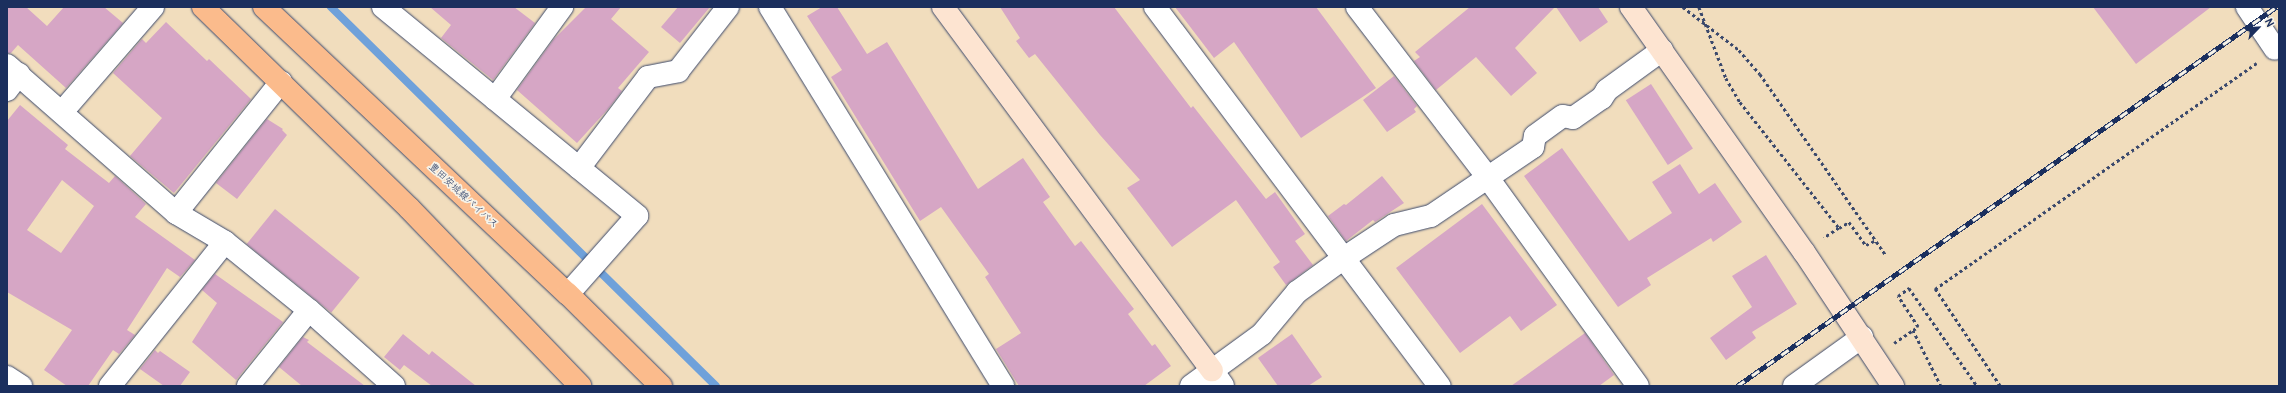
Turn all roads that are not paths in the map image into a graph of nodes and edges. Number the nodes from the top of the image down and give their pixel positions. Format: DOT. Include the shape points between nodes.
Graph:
graph roads {
  1 [pos="153,7"];
  2 [pos="203,7"];
  3 [pos="383,7"];
  4 [pos="562,7"];
  5 [pos="728,7"];
  6 [pos="770,7"];
  7 [pos="943,7"];
  8 [pos="1155,7"];
  9 [pos="1357,7"];
  10 [pos="1632,7"];
  11 [pos="2247,7"];
  12 [pos="269,9"];
  13 [pos="2275,49"];
  14 [pos="1662,50"];
  15 [pos="11,77"];
  16 [pos="281,82"];
  17 [pos="495,99"];
  18 [pos="62,112"];
  19 [pos="579,168"];
  20 [pos="1488,178"];
  21 [pos="176,213"];
  22 [pos="225,242"];
  23 [pos="1344,258"];
  24 [pos="568,294"];
  25 [pos="309,310"];
  26 [pos="1862,338"];
  27 [pos="7,377"];
  28 [pos="1218,378"];
  29 [pos="373,379"];
  30 [pos="21,386"];
  31 [pos="110,386"];
  32 [pos="248,386"];
  33 [pos="394,386"];
  34 [pos="580,386"];
  35 [pos="661,386"];
  36 [pos="1003,386"];
  37 [pos="1190,386"];
  38 [pos="1440,386"];
  39 [pos="1638,386"];
  40 [pos="1794,386"];
  41 [pos="1893,386"];
  1 -- 18 [label="street"];
  2 -- 16 [label="main road"];
  3 -- 17 [label="street"];
  4 -- 17 [label="street"];
  5 -- 19 [label="street" via="678,71 648,77"];
  6 -- 36 [label="street"];
  7 -- 28 [label="street"];
  8 -- 23 [label="street"];
  9 -- 20 [label="street"];
  10 -- 14 [label="street"];
  11 -- 13 [label="street"];
  12 -- 24 [label="main road, 豊田安城線バイパス"];
  14 -- 20 [label="street" via="1573,118 1563,116 1535,136 1533,147"];
  14 -- 26 [label="street"];
  15 -- 18 [label="street"];
  16 -- 21 [label="street"];
  16 -- 34 [label="main road" via="409,208"];
  17 -- 19 [label="street"];
  18 -- 21 [label="street"];
  19 -- 24 [label="street" via="638,216"];
  20 -- 23 [label="street" via="1431,216 1394,225"];
  20 -- 39 [label="street"];
  21 -- 22 [label="street"];
  22 -- 25 [label="street"];
  22 -- 31 [label="street"];
  23 -- 28 [label="street" via="1297,292 1262,334"];
  23 -- 38 [label="street"];
  24 -- 35 [label="main road, 豊田安城線バイパス"];
  25 -- 29 [label="street"];
  25 -- 32 [label="street"];
  26 -- 40 [label="street"];
  26 -- 41 [label="street"];
  27 -- 30 [label="street"];
  28 -- 37 [label="street"];
  29 -- 33 [label="street"];
}
